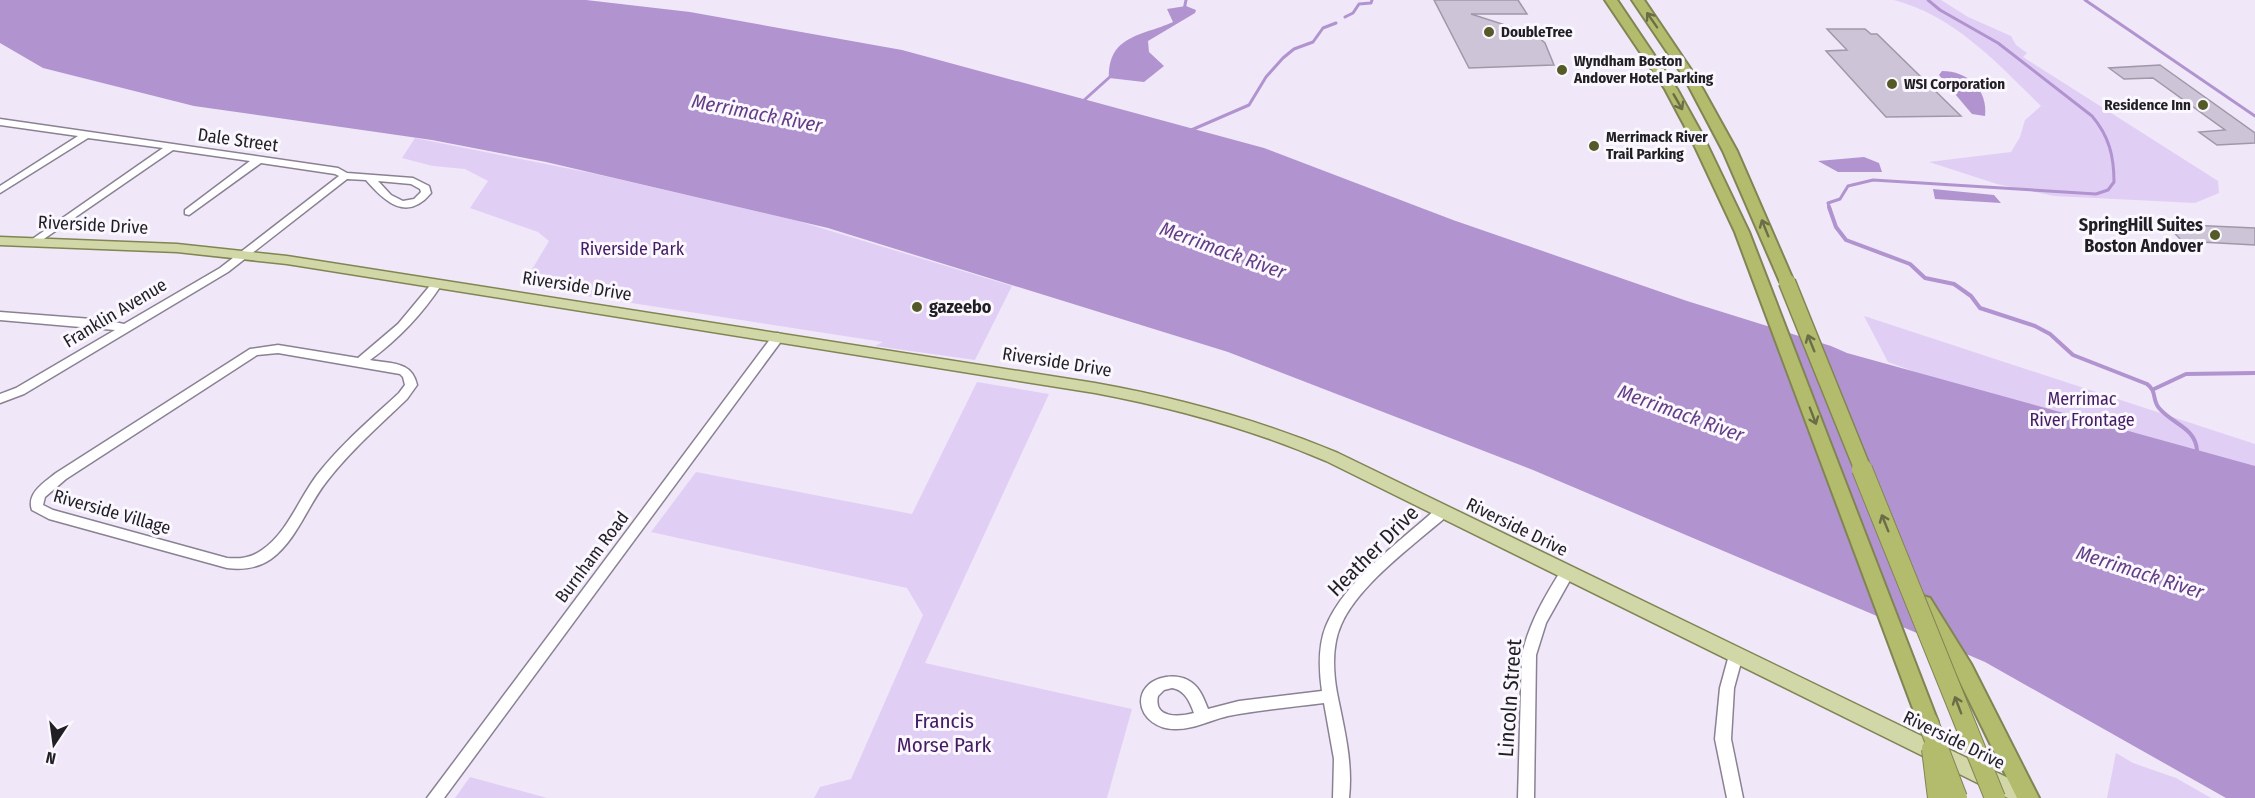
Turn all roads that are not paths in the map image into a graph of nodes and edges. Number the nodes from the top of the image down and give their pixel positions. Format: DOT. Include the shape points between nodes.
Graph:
graph roads {
  1 [pos="1611,0"];
  2 [pos="1638,0"];
  3 [pos="0,122"];
  4 [pos="86,135"];
  5 [pos="171,147"];
  6 [pos="258,160"];
  7 [pos="345,176"];
  8 [pos="369,177"];
  9 [pos="0,190"];
  10 [pos="189,212"];
  11 [pos="0,241"];
  12 [pos="34,242"];
  13 [pos="246,254"];
  14 [pos="437,284"];
  15 [pos="0,316"];
  16 [pos="125,328"];
  17 [pos="778,337"];
  18 [pos="360,363"];
  19 [pos="0,399"];
  20 [pos="1442,512"];
  21 [pos="1567,573"];
  22 [pos="1909,580"];
  23 [pos="1736,655"];
  24 [pos="1331,696"];
  25 [pos="1203,716"];
  26 [pos="1929,722"];
  27 [pos="435,798"];
  28 [pos="1341,798"];
  29 [pos="1526,798"];
  30 [pos="1736,798"];
  31 [pos="1938,798"];
  32 [pos="1957,798"];
  33 [pos="1995,798"];
  34 [pos="2028,798"];
  1 -- 26 [label="highway, one-way" via="1687,116 1737,220"];
  22 -- 2 [label="highway, one-way, bridge" via="1730,151 1690,77"];
  3 -- 4 [label="street, Dale Street"];
  4 -- 5 [label="street, Dale Street"];
  4 -- 9 [label="street"];
  5 -- 6 [label="street, Dale Street"];
  5 -- 12 [label="street"];
  6 -- 7 [label="street, Dale Street" via="338,171"];
  6 -- 10 [label="street"];
  7 -- 8 [label="street, Dale Street"];
  7 -- 13 [label="street"];
  8 -- 8 [label="street, Dale Street" via="413,182 425,188 426,194 415,202 398,204"];
  11 -- 12 [label="main road, Riverside Drive"];
  12 -- 13 [label="main road, Riverside Drive"];
  13 -- 14 [label="main road, Riverside Drive"];
  13 -- 16 [label="street, Franklin Avenue"];
  14 -- 17 [label="main road, Riverside Drive"];
  14 -- 18 [label="street" via="430,296"];
  15 -- 16 [label="street"];
  16 -- 19 [label="street, Franklin Avenue"];
  17 -- 20 [label="main road, Riverside Drive" via="1123,393 1209,411 1293,439"];
  17 -- 27 [label="street, Burnham Road"];
  18 -- 18 [label="street, Riverside Village" via="278,349 247,355 62,476 38,496 38,507 49,514 227,563 239,565 261,558 276,546 331,467 411,384 404,371"];
  20 -- 21 [label="main road, Riverside Drive"];
  20 -- 24 [label="street, Heather Drive" via="1341,611 1327,658"];
  21 -- 23 [label="main road, Riverside Drive"];
  21 -- 29 [label="street, Lincoln Street" via="1532,637"];
  33 -- 22 [label="highway, one-way, bridge"];
  22 -- 34 [label="highway, bridge" via="1964,670"];
  23 -- 30 [label="street" via="1726,688 1723,739"];
  23 -- 34 [label="main road, Riverside Drive"];
  24 -- 25 [label="street"];
  24 -- 28 [label="street, Heather Drive" via="1343,762"];
  26 -- 31 [label="highway, bridge"];
  26 -- 32 [label="highway, bridge"];
}
